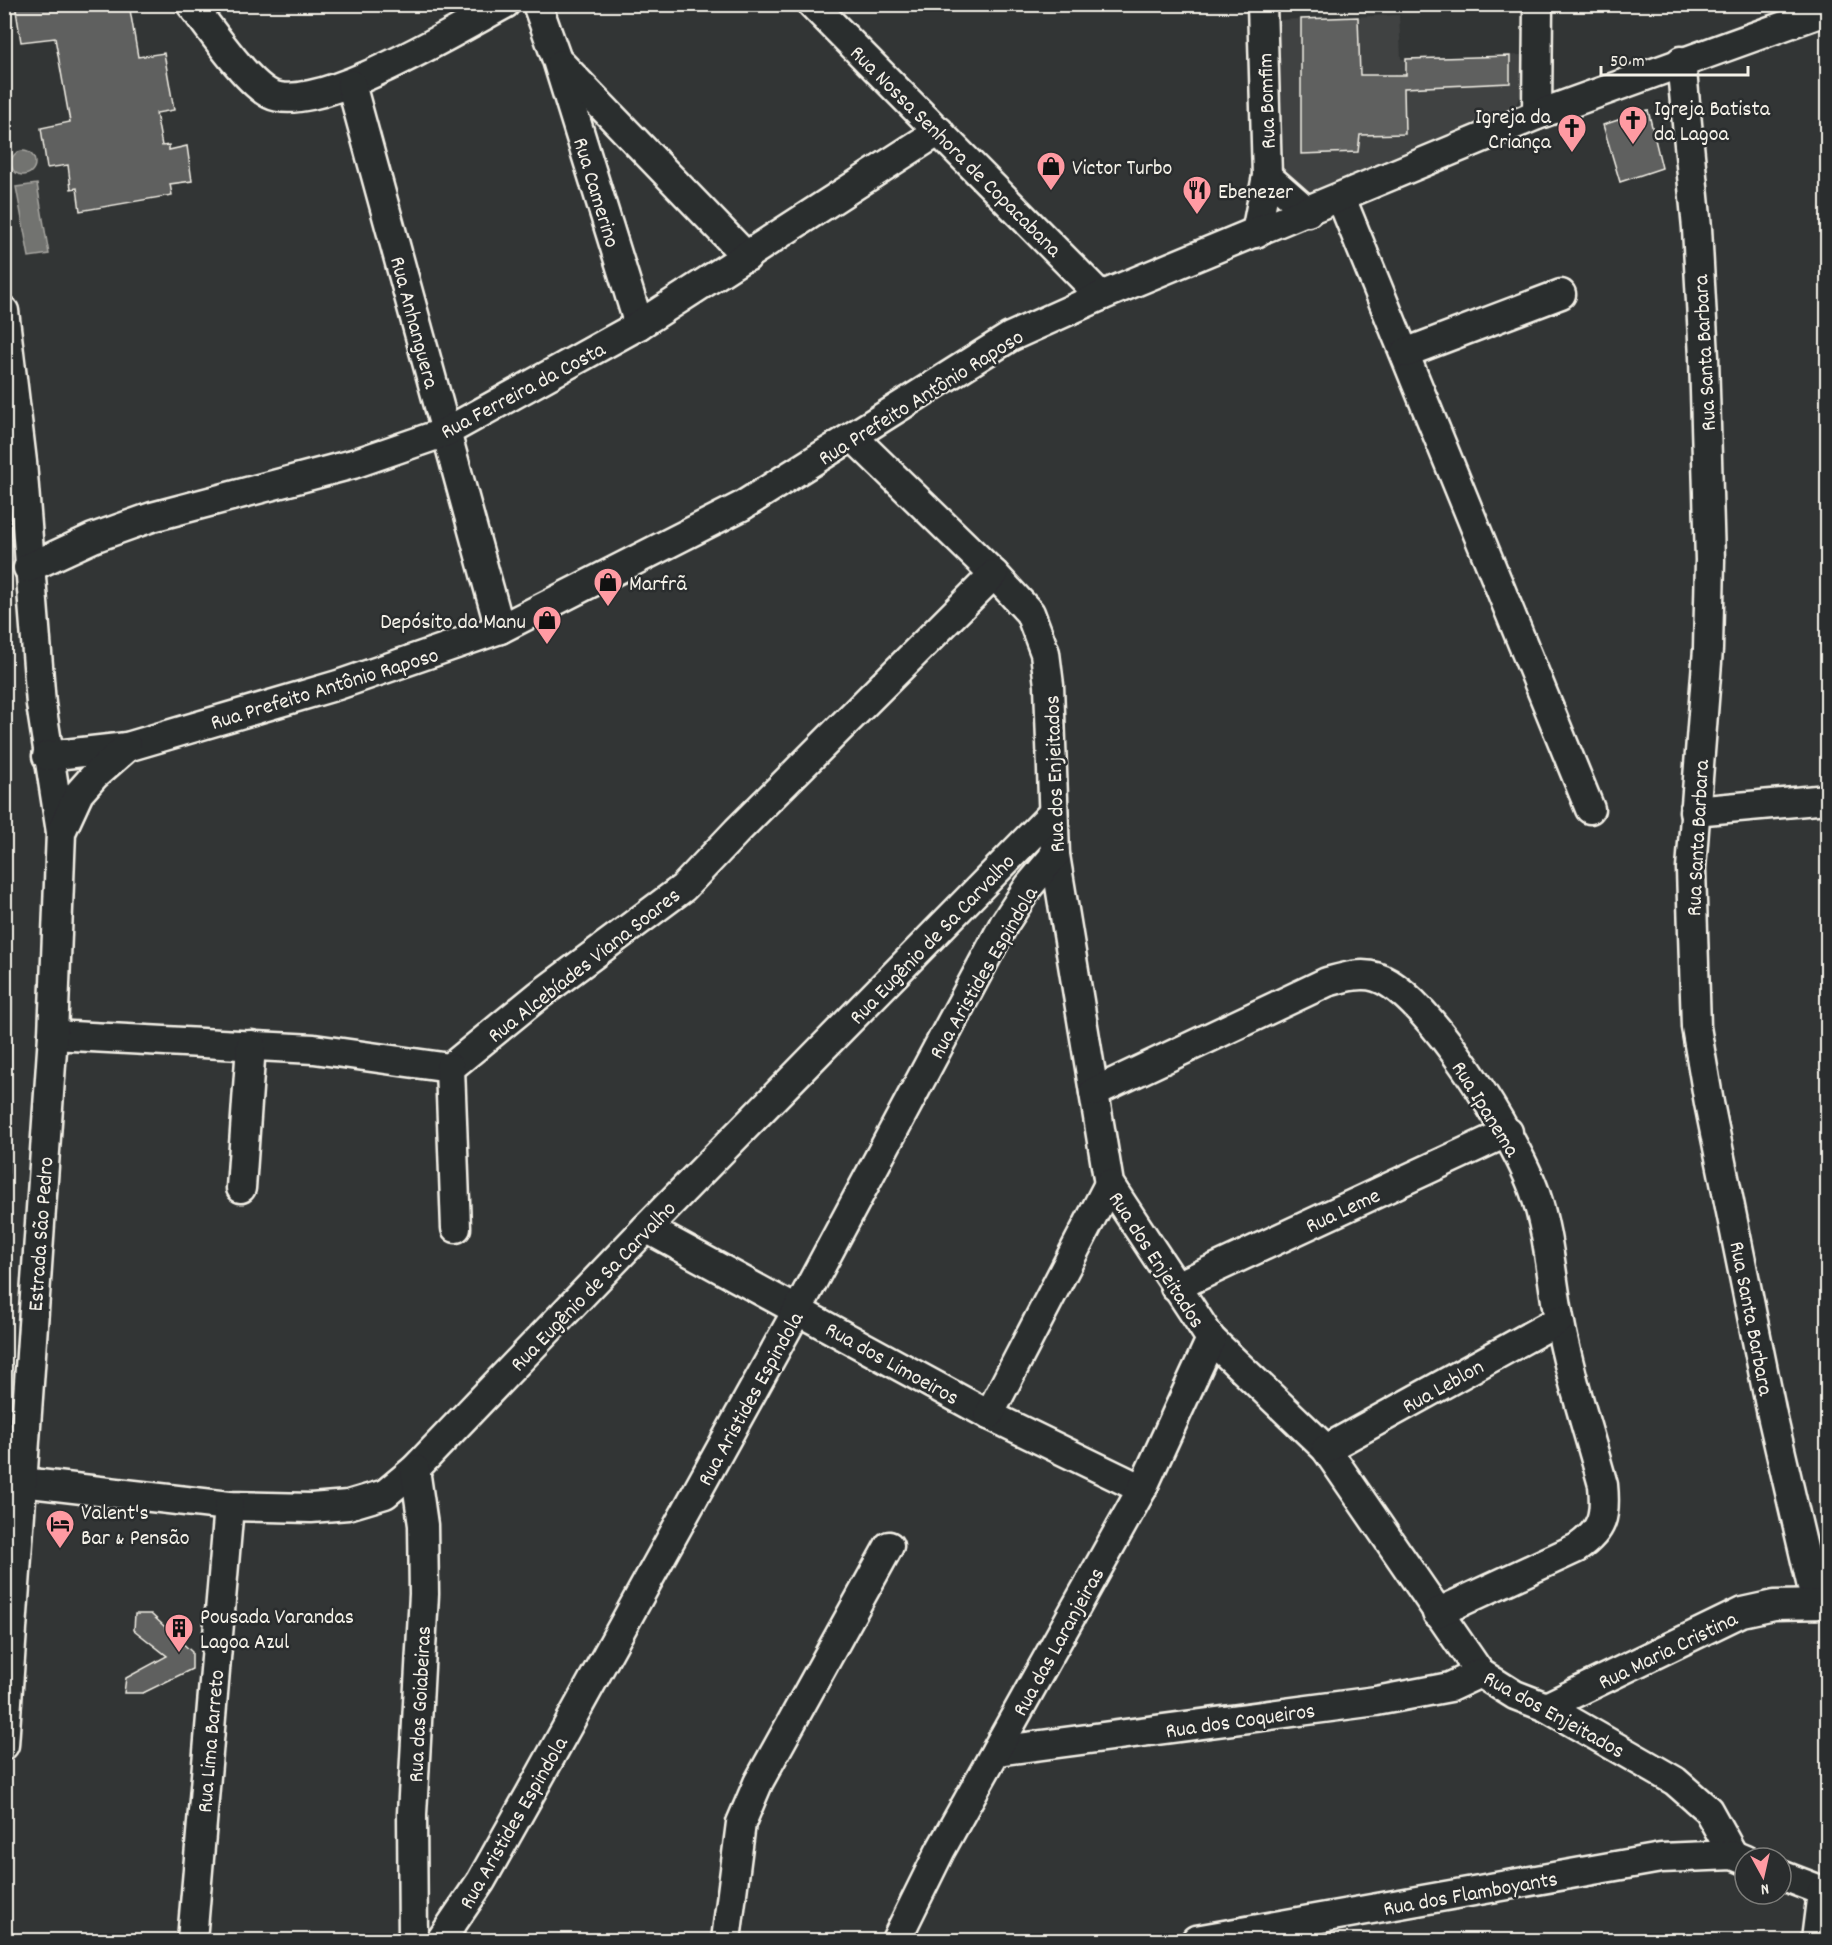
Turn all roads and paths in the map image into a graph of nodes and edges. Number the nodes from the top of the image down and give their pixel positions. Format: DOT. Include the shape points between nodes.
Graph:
graph roads {
  1 [pos="191,4"];
  2 [pos="505,4"];
  3 [pos="537,4"];
  4 [pos="812,4"];
  5 [pos="1262,4"];
  6 [pos="1538,4"];
  7 [pos="1827,10"];
  8 [pos="557,60"];
  9 [pos="1681,61"];
  10 [pos="351,84"];
  11 [pos="1537,116"];
  12 [pos="939,130"];
  13 [pos="1267,176"];
  14 [pos="1341,198"];
  15 [pos="1308,212"];
  16 [pos="1256,233"];
  17 [pos="747,257"];
  18 [pos="1561,294"];
  19 [pos="1101,296"];
  20 [pos="4,311"];
  21 [pos="639,325"];
  22 [pos="1405,353"];
  23 [pos="446,432"];
  24 [pos="853,437"];
  25 [pos="28,568"];
  26 [pos="994,574"];
  27 [pos="500,629"];
  28 [pos="127,747"];
  29 [pos="47,756"];
  30 [pos="1827,799"];
  31 [pos="1590,809"];
  32 [pos="1694,811"];
  33 [pos="1053,813"];
  34 [pos="61,832"];
  35 [pos="1055,855"];
  36 [pos="53,1035"];
  37 [pos="251,1045"];
  38 [pos="450,1068"];
  39 [pos="1094,1092"];
  40 [pos="1508,1132"];
  41 [pos="1109,1184"];
  42 [pos="241,1188"];
  43 [pos="456,1228"];
  44 [pos="646,1228"];
  45 [pos="1175,1287"];
  46 [pos="798,1309"];
  47 [pos="1559,1320"];
  48 [pos="1211,1339"];
  49 [pos="989,1415"];
  50 [pos="1326,1449"];
  51 [pos="415,1469"];
  52 [pos="22,1482"];
  53 [pos="1142,1489"];
  54 [pos="229,1506"];
  55 [pos="889,1546"];
  56 [pos="1822,1604"];
  57 [pos="1437,1613"];
  58 [pos="1480,1673"];
  59 [pos="1546,1707"];
  60 [pos="4,1745"];
  61 [pos="996,1751"];
  62 [pos="1733,1849"];
  63 [pos="1733,1858"];
  64 [pos="1793,1880"];
  65 [pos="1825,1892"];
  66 [pos="192,1941"];
  67 [pos="412,1941"];
  68 [pos="441,1941"];
  69 [pos="726,1941"];
  70 [pos="896,1941"];
  71 [pos="1196,1941"];
  72 [pos="1816,1941"];
  1 -- 10 [label="street" via="253,81 269,94 287,100"];
  2 -- 10 [label="street"];
  3 -- 8 [label="street, Rua Camerino"];
  4 -- 12 [label="street, Rua Nossa Senhora de Copacabana"];
  5 -- 13 [label="street, Rua Bomfim"];
  6 -- 11 [label="street"];
  7 -- 9 [label="street, Rua Prefeito Antônio Raposo"];
  8 -- 17 [label="street, Rua Camerino"];
  8 -- 21 [label="street, Rua Camerino"];
  9 -- 11 [label="street, Rua Prefeito Antônio Raposo"];
  9 -- 32 [label="street, Rua Santa Barbara" via="1697,228 1710,560 1708,660"];
  10 -- 23 [label="street, Rua Anhanguera"];
  11 -- 14 [label="street, Rua Prefeito Antônio Raposo"];
  12 -- 17 [label="street, Rua Ferreira da Costa"];
  12 -- 19 [label="street, Rua Nossa Senhora de Copacabana"];
  13 -- 15 [label="street"];
  13 -- 16 [label="street, Rua Bomfim"];
  14 -- 15 [label="street, Rua Prefeito Antônio Raposo"];
  14 -- 22 [label="street"];
  15 -- 16 [label="street, Rua Prefeito Antônio Raposo"];
  16 -- 19 [label="street, Rua Prefeito Antônio Raposo"];
  17 -- 21 [label="street, Rua Ferreira da Costa"];
  18 -- 22 [label="street"];
  19 -- 24 [label="street, Rua Prefeito Antônio Raposo" via="1010,337"];
  20 -- 25 [label="street" via="20,450"];
  21 -- 23 [label="street, Rua Ferreira da Costa"];
  22 -- 31 [label="street"];
  23 -- 25 [label="street, Rua Ferreira da Costa" via="353,464 152,517 93,538"];
  23 -- 27 [label="street, Rua Anhanguera"];
  24 -- 26 [label="street, Rua dos Enjeitados"];
  24 -- 27 [label="street, Rua Prefeito Antônio Raposo" via="742,506"];
  25 -- 29 [label="street"];
  26 -- 33 [label="street, Rua dos Enjeitados" via="1030,614 1045,653"];
  26 -- 38 [label="street, Rua Alcebíades Viana Soares" via="683,888 538,996"];
  27 -- 28 [label="street, Rua Prefeito Antônio Raposo" via="349,682"];
  28 -- 29 [label="street, Rua Prefeito Antônio Raposo"];
  28 -- 34 [label="street, Estrada São Pedro" via="79,793"];
  29 -- 34 [label="street"];
  30 -- 32 [label="street"];
  32 -- 56 [label="street, Rua Santa Barbara" via="1691,925 1696,1027 1770,1404"];
  33 -- 35 [label="street, Rua dos Enjeitados"];
  33 -- 44 [label="street, Rua Eugênio de Sa Carvalho"];
  34 -- 36 [label="street, Estrada São Pedro"];
  35 -- 39 [label="street, Rua dos Enjeitados"];
  35 -- 46 [label="street, Rua Aristides Espindola" via="1029,885 1004,924"];
  36 -- 37 [label="street"];
  36 -- 52 [label="street, Estrada São Pedro"];
  37 -- 38 [label="street" via="314,1049"];
  37 -- 42 [label="street"];
  38 -- 43 [label="street"];
  39 -- 40 [label="street, Rua Ipanema" via="1327,982 1354,975 1376,976 1407,997 1436,1028"];
  39 -- 41 [label="street, Rua dos Enjeitados"];
  40 -- 45 [label="street, Rua Leme"];
  40 -- 47 [label="street, Rua Ipanema" via="1535,1193"];
  41 -- 45 [label="street, Rua dos Enjeitados"];
  41 -- 49 [label="street"];
  44 -- 46 [label="street, Rua dos Limoeiros"];
  44 -- 51 [label="street, Rua Eugênio de Sa Carvalho"];
  45 -- 48 [label="street, Rua dos Enjeitados"];
  46 -- 49 [label="street, Rua dos Limoeiros"];
  46 -- 68 [label="street, Rua Aristides Espindola" via="481,1881"];
  47 -- 50 [label="street, Rua Leblon"];
  47 -- 57 [label="street, Rua Ipanema" via="1603,1485 1602,1521 1594,1536 1577,1548"];
  48 -- 50 [label="street, Rua dos Enjeitados"];
  48 -- 53 [label="street, Rua das Laranjeiras"];
  49 -- 53 [label="street, Rua dos Limoeiros"];
  50 -- 57 [label="street, Rua dos Enjeitados"];
  51 -- 54 [label="street, Rua Eugênio de Sa Carvalho" via="385,1494 348,1505"];
  51 -- 67 [label="street, Rua das Goiabeiras" via="423,1525 424,1594 412,1814"];
  52 -- 54 [label="street, Rua Eugênio de Sa Carvalho"];
  52 -- 60 [label="street, Estrada São Pedro"];
  53 -- 61 [label="street, Rua das Laranjeiras"];
  54 -- 66 [label="street, Rua Lima Barreto"];
  55 -- 69 [label="street" via="745,1813"];
  56 -- 59 [label="street, Rua Maria Cristina" via="1774,1605 1742,1612"];
  57 -- 58 [label="street, Rua dos Enjeitados"];
  58 -- 59 [label="street, Rua dos Enjeitados" via="1515,1695"];
  58 -- 61 [label="street, Rua dos Coqueiros" via="1450,1687 1386,1700"];
  59 -- 62 [label="street, Rua dos Enjeitados" via="1675,1781 1708,1810"];
  61 -- 70 [label="street, Rua das Laranjeiras"];
  63 -- 71 [label="street, Rua dos Flamboyants" via="1661,1858"];
  64 -- 65 [label="street"];
  65 -- 72 [label="street"];
}
